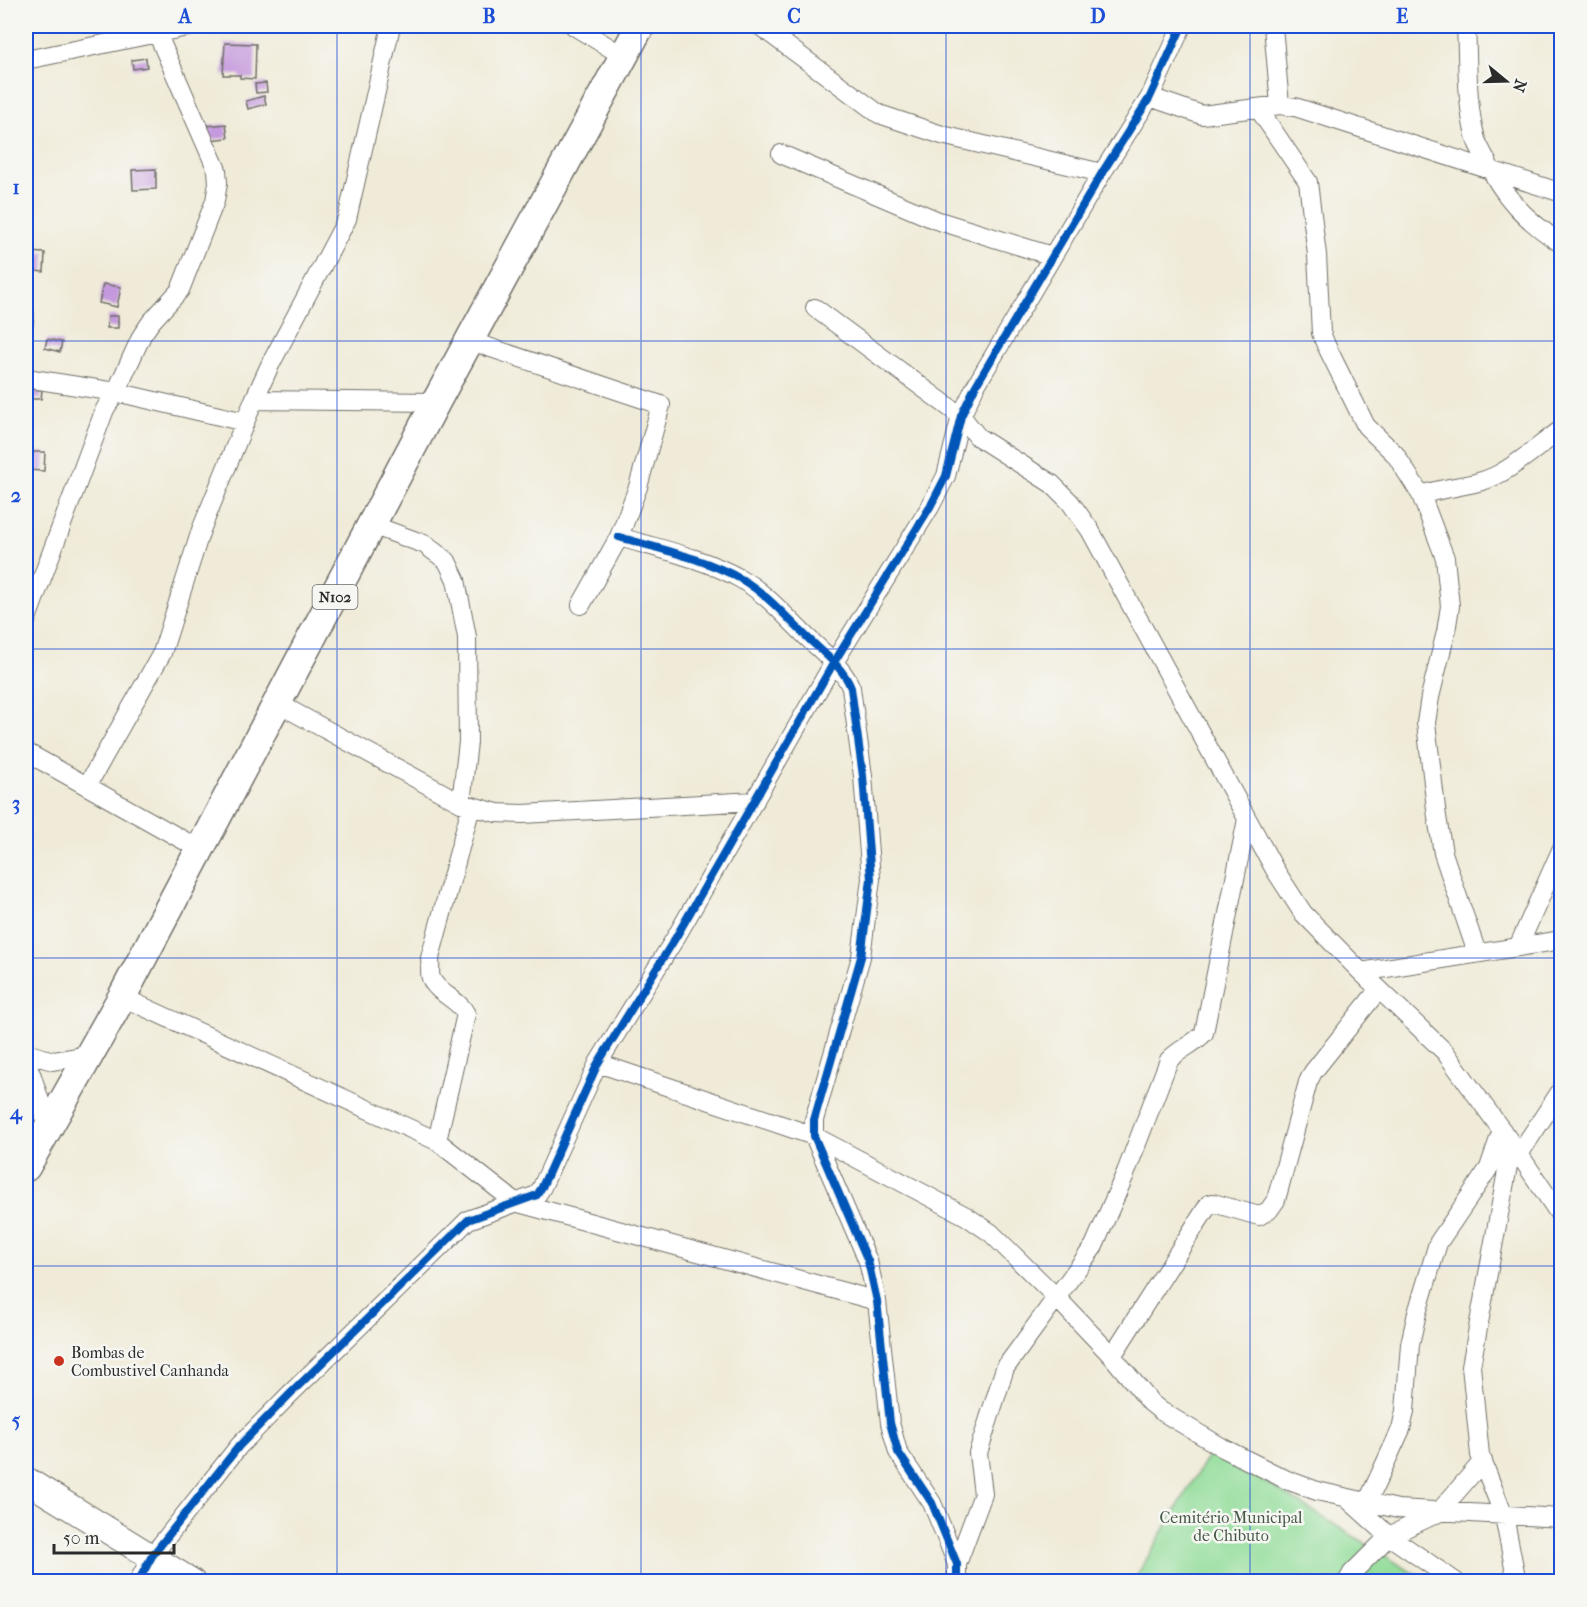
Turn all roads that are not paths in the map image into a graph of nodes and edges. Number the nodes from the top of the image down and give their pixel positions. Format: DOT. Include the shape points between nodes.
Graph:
graph roads {
  1 [pos="192,26"];
  2 [pos="391,26"];
  3 [pos="574,26"];
  4 [pos="640,26"];
  5 [pos="759,26"];
  6 [pos="1182,26"];
  7 [pos="1273,26"];
  8 [pos="1466,26"];
  9 [pos="156,29"];
  10 [pos="625,57"];
  11 [pos="26,60"];
  12 [pos="1150,97"];
  13 [pos="1280,105"];
  14 [pos="1258,108"];
  15 [pos="781,154"];
  16 [pos="1490,170"];
  17 [pos="1102,173"];
  18 [pos="1562,193"];
  19 [pos="1562,244"];
  20 [pos="1052,256"];
  21 [pos="815,308"];
  22 [pos="470,341"];
  23 [pos="26,378"];
  24 [pos="116,392"];
  25 [pos="254,399"];
  26 [pos="436,402"];
  27 [pos="961,416"];
  28 [pos="245,422"];
  29 [pos="1562,429"];
  30 [pos="1421,495"];
  31 [pos="372,525"];
  32 [pos="619,537"];
  33 [pos="581,605"];
  34 [pos="26,621"];
  35 [pos="833,664"];
  36 [pos="279,704"];
  37 [pos="26,752"];
  38 [pos="87,786"];
  39 [pos="755,801"];
  40 [pos="466,805"];
  41 [pos="1247,819"];
  42 [pos="1562,848"];
  43 [pos="201,850"];
  44 [pos="1562,940"];
  45 [pos="1519,945"];
  46 [pos="1477,953"];
  47 [pos="1361,972"];
  48 [pos="1379,989"];
  49 [pos="122,997"];
  50 [pos="26,1053"];
  51 [pos="88,1055"];
  52 [pos="598,1063"];
  53 [pos="26,1064"];
  54 [pos="1562,1089"];
  55 [pos="48,1126"];
  56 [pos="814,1136"];
  57 [pos="437,1141"];
  58 [pos="1511,1143"];
  59 [pos="26,1167"];
  60 [pos="515,1203"];
  61 [pos="1562,1218"];
  62 [pos="1057,1298"];
  63 [pos="877,1300"];
  64 [pos="1112,1356"];
  65 [pos="1483,1461"];
  66 [pos="26,1480"];
  67 [pos="1358,1501"];
  68 [pos="1438,1513"];
  69 [pos="1504,1516"];
  70 [pos="1562,1518"];
  71 [pos="1389,1536"];
  72 [pos="152,1556"];
  73 [pos="957,1573"];
  74 [pos="138,1581"];
  75 [pos="192,1581"];
  76 [pos="1347,1581"];
  77 [pos="1456,1581"];
  78 [pos="1517,1581"];
  1 -- 9 [label="street"];
  2 -- 25 [label="street" via="347,219"];
  3 -- 10 [label="street"];
  4 -- 10 [label="main road, N102"];
  5 -- 17 [label="street" via="879,114 942,135"];
  6 -- 12 [label="street"];
  7 -- 13 [label="street"];
  8 -- 16 [label="street" via="1471,118"];
  9 -- 11 [label="street"];
  9 -- 24 [label="street" via="217,170 218,183 215,201 180,290 142,334"];
  10 -- 22 [label="main road, N102"];
  12 -- 14 [label="street" via="1202,115"];
  12 -- 17 [label="street"];
  13 -- 14 [label="street"];
  13 -- 16 [label="street"];
  14 -- 30 [label="street" via="1308,182 1321,333 1326,345 1366,426 1395,454"];
  15 -- 20 [label="street" via="936,220"];
  16 -- 18 [label="street"];
  16 -- 19 [label="street" via="1522,214"];
  17 -- 20 [label="street"];
  20 -- 27 [label="street"];
  21 -- 27 [label="street"];
  22 -- 26 [label="main road, N102"];
  22 -- 32 [label="street" via="661,405 639,487"];
  23 -- 24 [label="street"];
  24 -- 28 [label="street"];
  24 -- 34 [label="street" via="101,419"];
  25 -- 26 [label="street"];
  25 -- 28 [label="street"];
  26 -- 31 [label="main road, N102"];
  27 -- 35 [label="street" via="946,476"];
  27 -- 41 [label="street" via="978,437 1052,484 1070,501 1090,530"];
  28 -- 38 [label="street" via="201,530 162,653"];
  29 -- 30 [label="street" via="1497,475"];
  30 -- 46 [label="street" via="1445,558 1450,606 1426,723 1437,817 1443,853"];
  31 -- 36 [label="main road, N102"];
  31 -- 40 [label="street" via="424,544 447,561 456,580 467,637"];
  32 -- 33 [label="street"];
  32 -- 35 [label="street" via="693,558 741,580 760,593"];
  35 -- 39 [label="street"];
  35 -- 56 [label="street" via="847,677 851,688 871,879 861,957 817,1106"];
  36 -- 40 [label="street"];
  36 -- 43 [label="main road, N102"];
  37 -- 38 [label="street"];
  38 -- 43 [label="street"];
  39 -- 40 [label="street" via="522,814 496,813"];
  39 -- 52 [label="street"];
  40 -- 57 [label="street" via="430,958 431,978 466,1014"];
  41 -- 47 [label="street" via="1303,913"];
  41 -- 62 [label="street" via="1203,1033 1169,1060 1094,1246"];
  42 -- 45 [label="street"];
  43 -- 49 [label="main road, N102"];
  44 -- 45 [label="street"];
  45 -- 46 [label="street"];
  46 -- 47 [label="street"];
  47 -- 48 [label="street"];
  48 -- 58 [label="street" via="1445,1052"];
  48 -- 64 [label="street" via="1308,1082 1276,1200 1269,1210 1259,1216 1209,1204"];
  49 -- 51 [label="main road, N102"];
  49 -- 57 [label="street"];
  50 -- 51 [label="street" via="53,1061"];
  51 -- 55 [label="main road, N102"];
  52 -- 56 [label="street"];
  52 -- 60 [label="street" via="542,1187 537,1195"];
  53 -- 55 [label="street"];
  54 -- 58 [label="street"];
  55 -- 59 [label="main road, N102"];
  56 -- 62 [label="street" via="966,1216 991,1233"];
  56 -- 63 [label="street" via="868,1261"];
  57 -- 60 [label="street"];
  58 -- 61 [label="street"];
  58 -- 65 [label="street" via="1471,1366"];
  58 -- 67 [label="street" via="1489,1168 1438,1244 1410,1344 1401,1429"];
  60 -- 63 [label="street"];
  60 -- 72 [label="street" via="468,1220 239,1446"];
  62 -- 64 [label="street"];
  62 -- 73 [label="street" via="1001,1377 978,1453 984,1494"];
  63 -- 73 [label="street" via="890,1423 898,1452 932,1503"];
  64 -- 67 [label="street" via="1151,1403 1223,1448 1287,1480"];
  65 -- 68 [label="street"];
  65 -- 69 [label="street"];
  66 -- 72 [label="street"];
  67 -- 68 [label="street"];
  67 -- 71 [label="street"];
  68 -- 69 [label="street"];
  68 -- 71 [label="street"];
  69 -- 70 [label="street"];
  69 -- 78 [label="street"];
  71 -- 76 [label="street"];
  71 -- 77 [label="street"];
  72 -- 74 [label="street"];
  72 -- 75 [label="street"];
}
